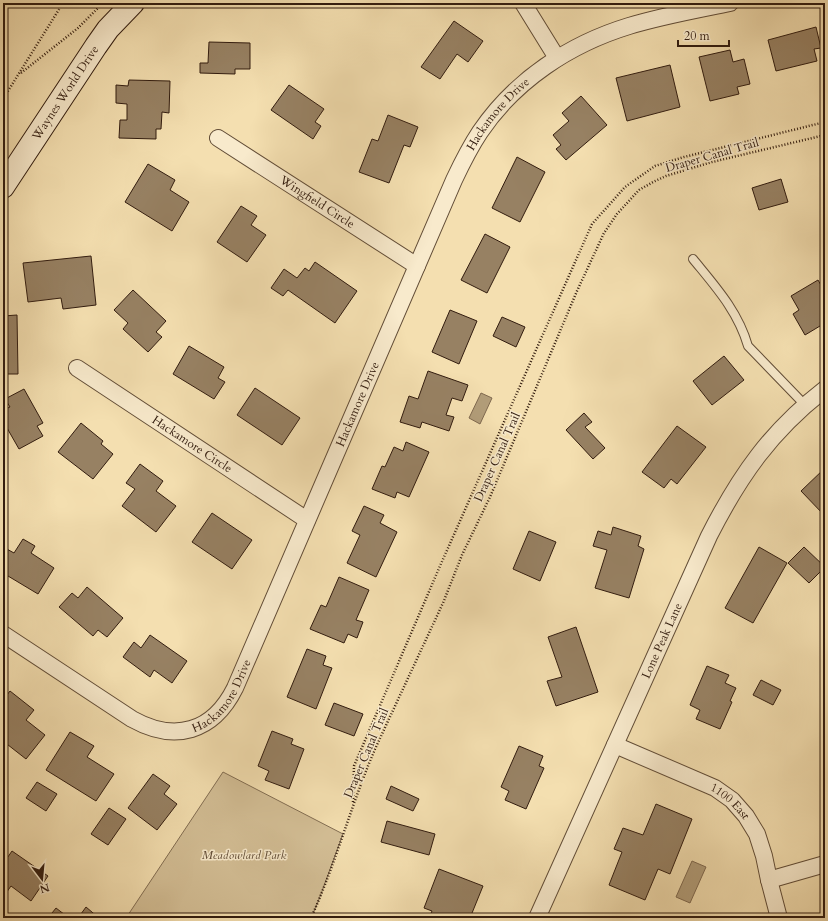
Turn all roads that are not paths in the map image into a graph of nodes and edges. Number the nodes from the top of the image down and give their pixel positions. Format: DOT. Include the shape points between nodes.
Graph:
graph roads {
  1 [pos="133,3"];
  2 [pos="523,3"];
  3 [pos="730,3"];
  4 [pos="557,58"];
  5 [pos="218,138"];
  6 [pos="3,186"];
  7 [pos="693,259"];
  8 [pos="417,266"];
  9 [pos="77,368"];
  10 [pos="825,390"];
  11 [pos="805,405"];
  12 [pos="308,520"];
  13 [pos="3,634"];
  14 [pos="615,745"];
  15 [pos="825,864"];
  16 [pos="769,880"];
  17 [pos="536,918"];
  18 [pos="779,918"];
  1 -- 6 [label="main road, Waynes World Drive" via="108,29"];
  2 -- 4 [label="street"];
  3 -- 4 [label="street, Hackamore Drive" via="629,26 586,42"];
  4 -- 8 [label="street, Hackamore Drive" via="507,100 470,147"];
  5 -- 8 [label="street, Wingfield Circle"];
  7 -- 11 [label="lane" via="727,301 748,346"];
  8 -- 12 [label="street, Hackamore Drive"];
  9 -- 12 [label="street, Hackamore Circle"];
  10 -- 11 [label="street, Lone Peak Lane"];
  11 -- 14 [label="street, Lone Peak Lane" via="767,444 743,476 722,511"];
  12 -- 13 [label="street, Hackamore Drive" via="230,699 215,716 195,728 170,732 144,726"];
  14 -- 16 [label="street, 1100 East" via="715,788 732,800 757,834"];
  14 -- 17 [label="street, Lone Peak Lane"];
  15 -- 16 [label="street"];
  16 -- 18 [label="street, 1100 East"];
}
